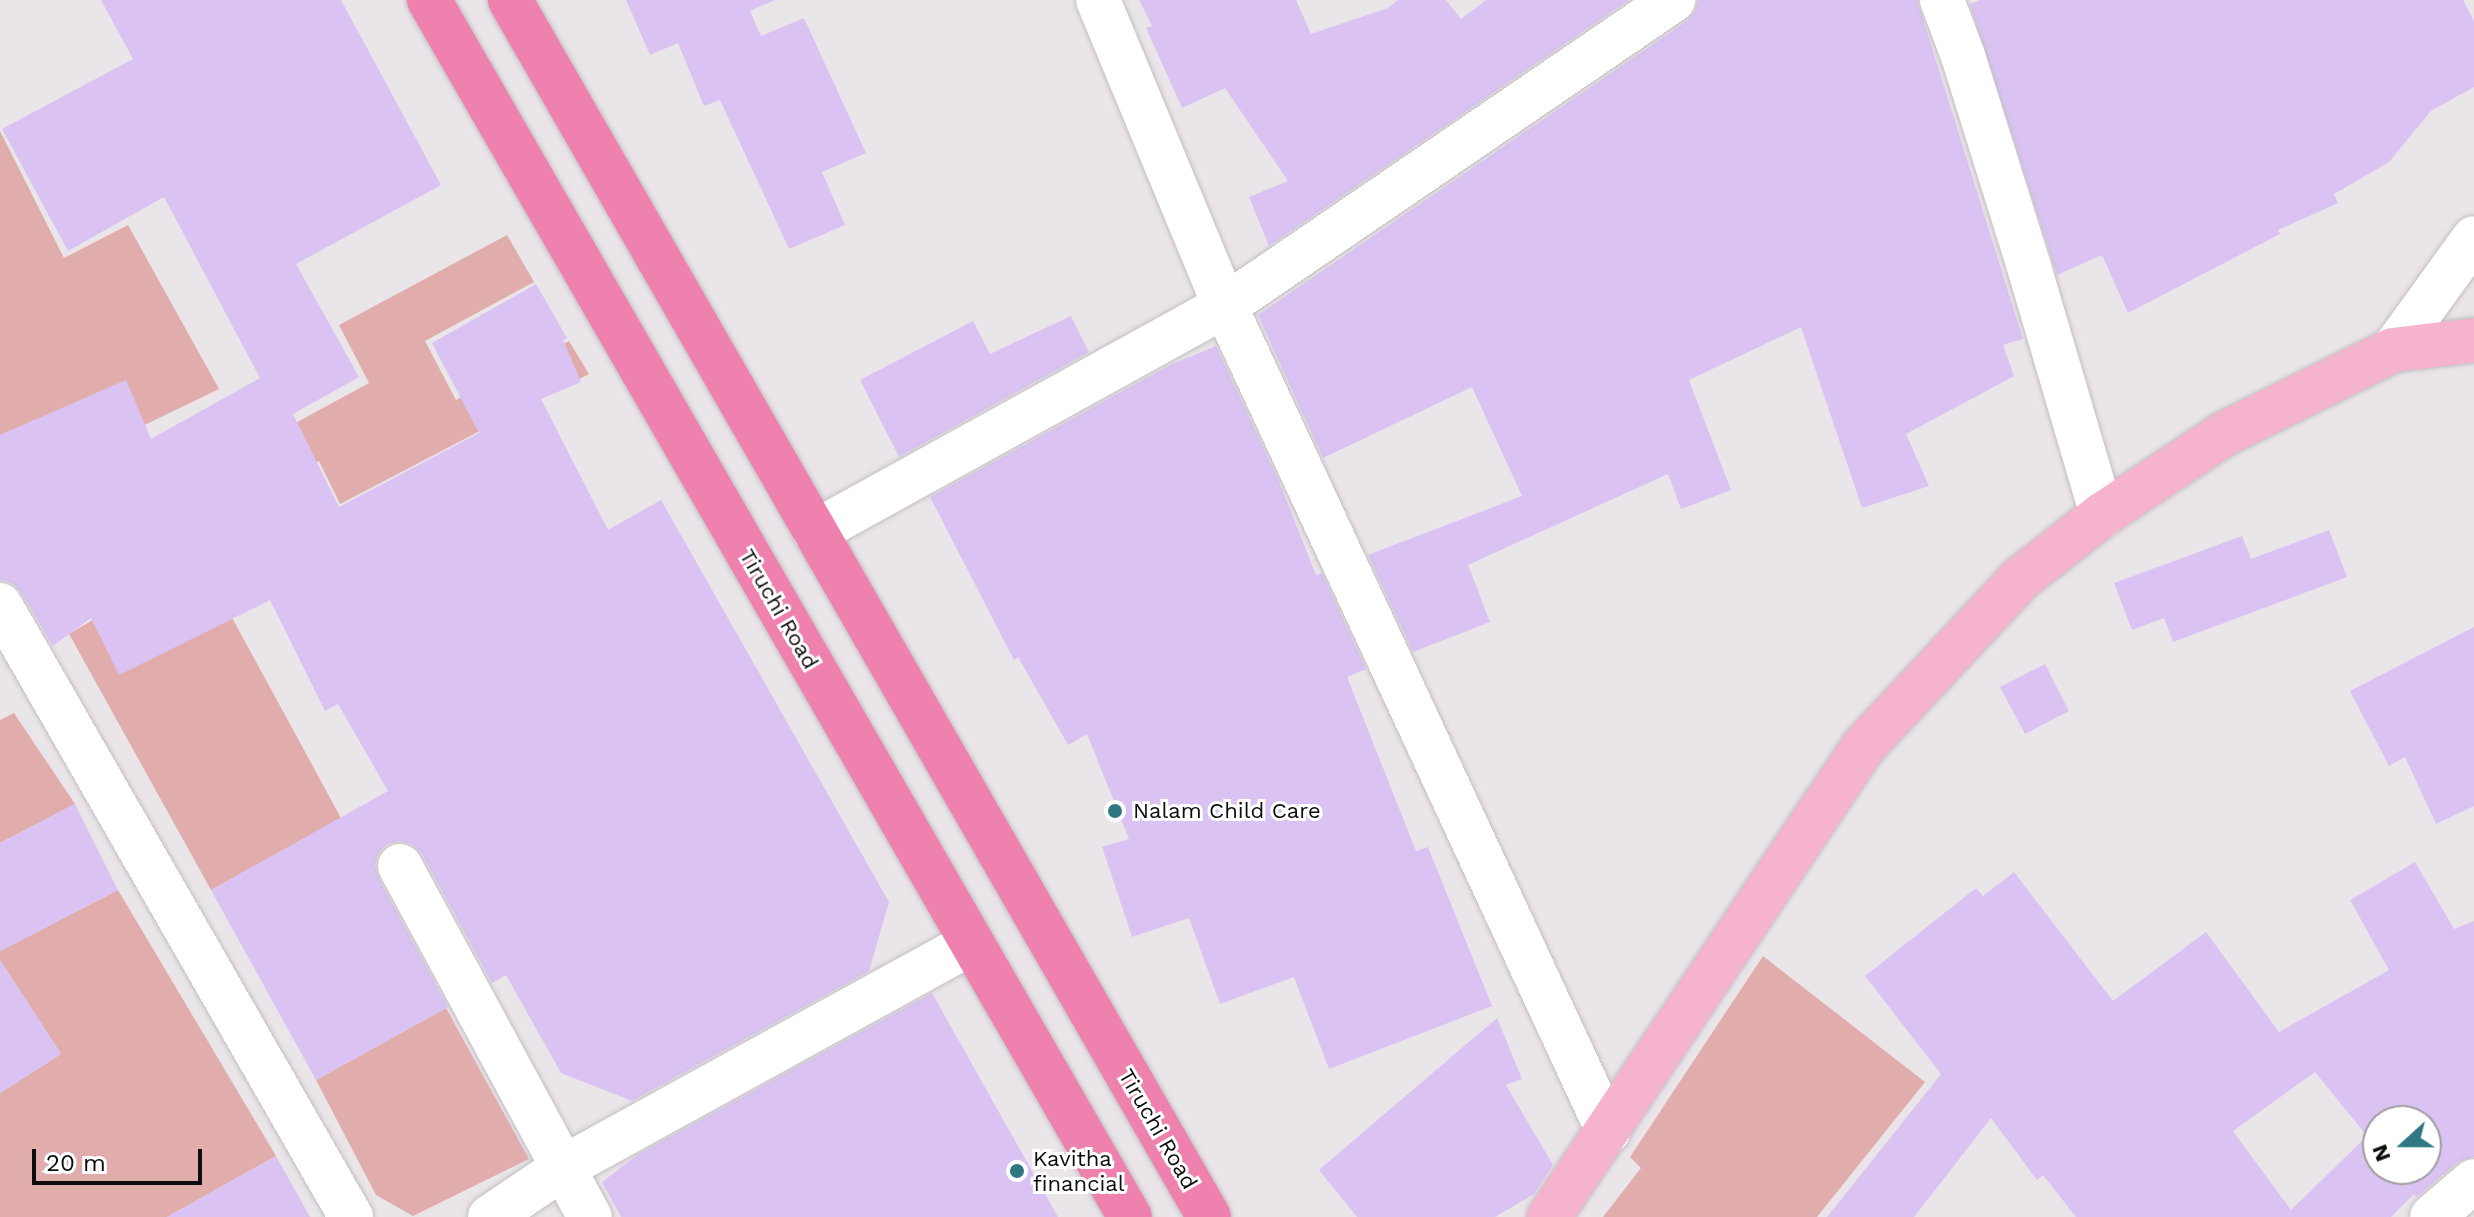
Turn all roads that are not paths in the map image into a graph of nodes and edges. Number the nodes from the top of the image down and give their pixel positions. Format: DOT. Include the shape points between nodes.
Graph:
graph roads {
  1 [pos="429,0"];
  2 [pos="510,0"];
  3 [pos="1098,0"];
  4 [pos="1673,0"];
  5 [pos="1942,0"];
  6 [pos="575,114"];
  7 [pos="516,151"];
  8 [pos="2474,238"];
  9 [pos="1225,306"];
  10 [pos="2474,340"];
  11 [pos="2393,350"];
  12 [pos="2102,515"];
  13 [pos="815,532"];
  14 [pos="0,605"];
  15 [pos="400,866"];
  16 [pos="971,943"];
  17 [pos="1608,1131"];
  18 [pos="564,1167"];
  19 [pos="2474,1181"];
  20 [pos="351,1217"];
  21 [pos="490,1217"];
  22 [pos="590,1217"];
  23 [pos="1130,1217"];
  24 [pos="1209,1217"];
  25 [pos="1549,1217"];
  26 [pos="2432,1217"];
  1 -- 7 [label="highway, Tiruchi Road"];
  2 -- 6 [label="highway, Tiruchi Road"];
  3 -- 9 [label="street"];
  4 -- 9 [label="street"];
  5 -- 12 [label="street" via="2017,226"];
  6 -- 7 [label="highway"];
  6 -- 13 [label="highway, Tiruchi Road"];
  7 -- 16 [label="highway, Tiruchi Road"];
  8 -- 11 [label="street"];
  9 -- 13 [label="street"];
  9 -- 17 [label="street"];
  10 -- 11 [label="main road"];
  11 -- 12 [label="main road" via="2224,434"];
  12 -- 17 [label="main road" via="2020,579 1863,747"];
  13 -- 24 [label="highway, Tiruchi Road"];
  14 -- 20 [label="street"];
  15 -- 18 [label="street"];
  16 -- 18 [label="street"];
  16 -- 23 [label="highway, Tiruchi Road"];
  17 -- 25 [label="main road"];
  18 -- 21 [label="street"];
  18 -- 22 [label="street"];
  19 -- 26 [label="street"];
}
